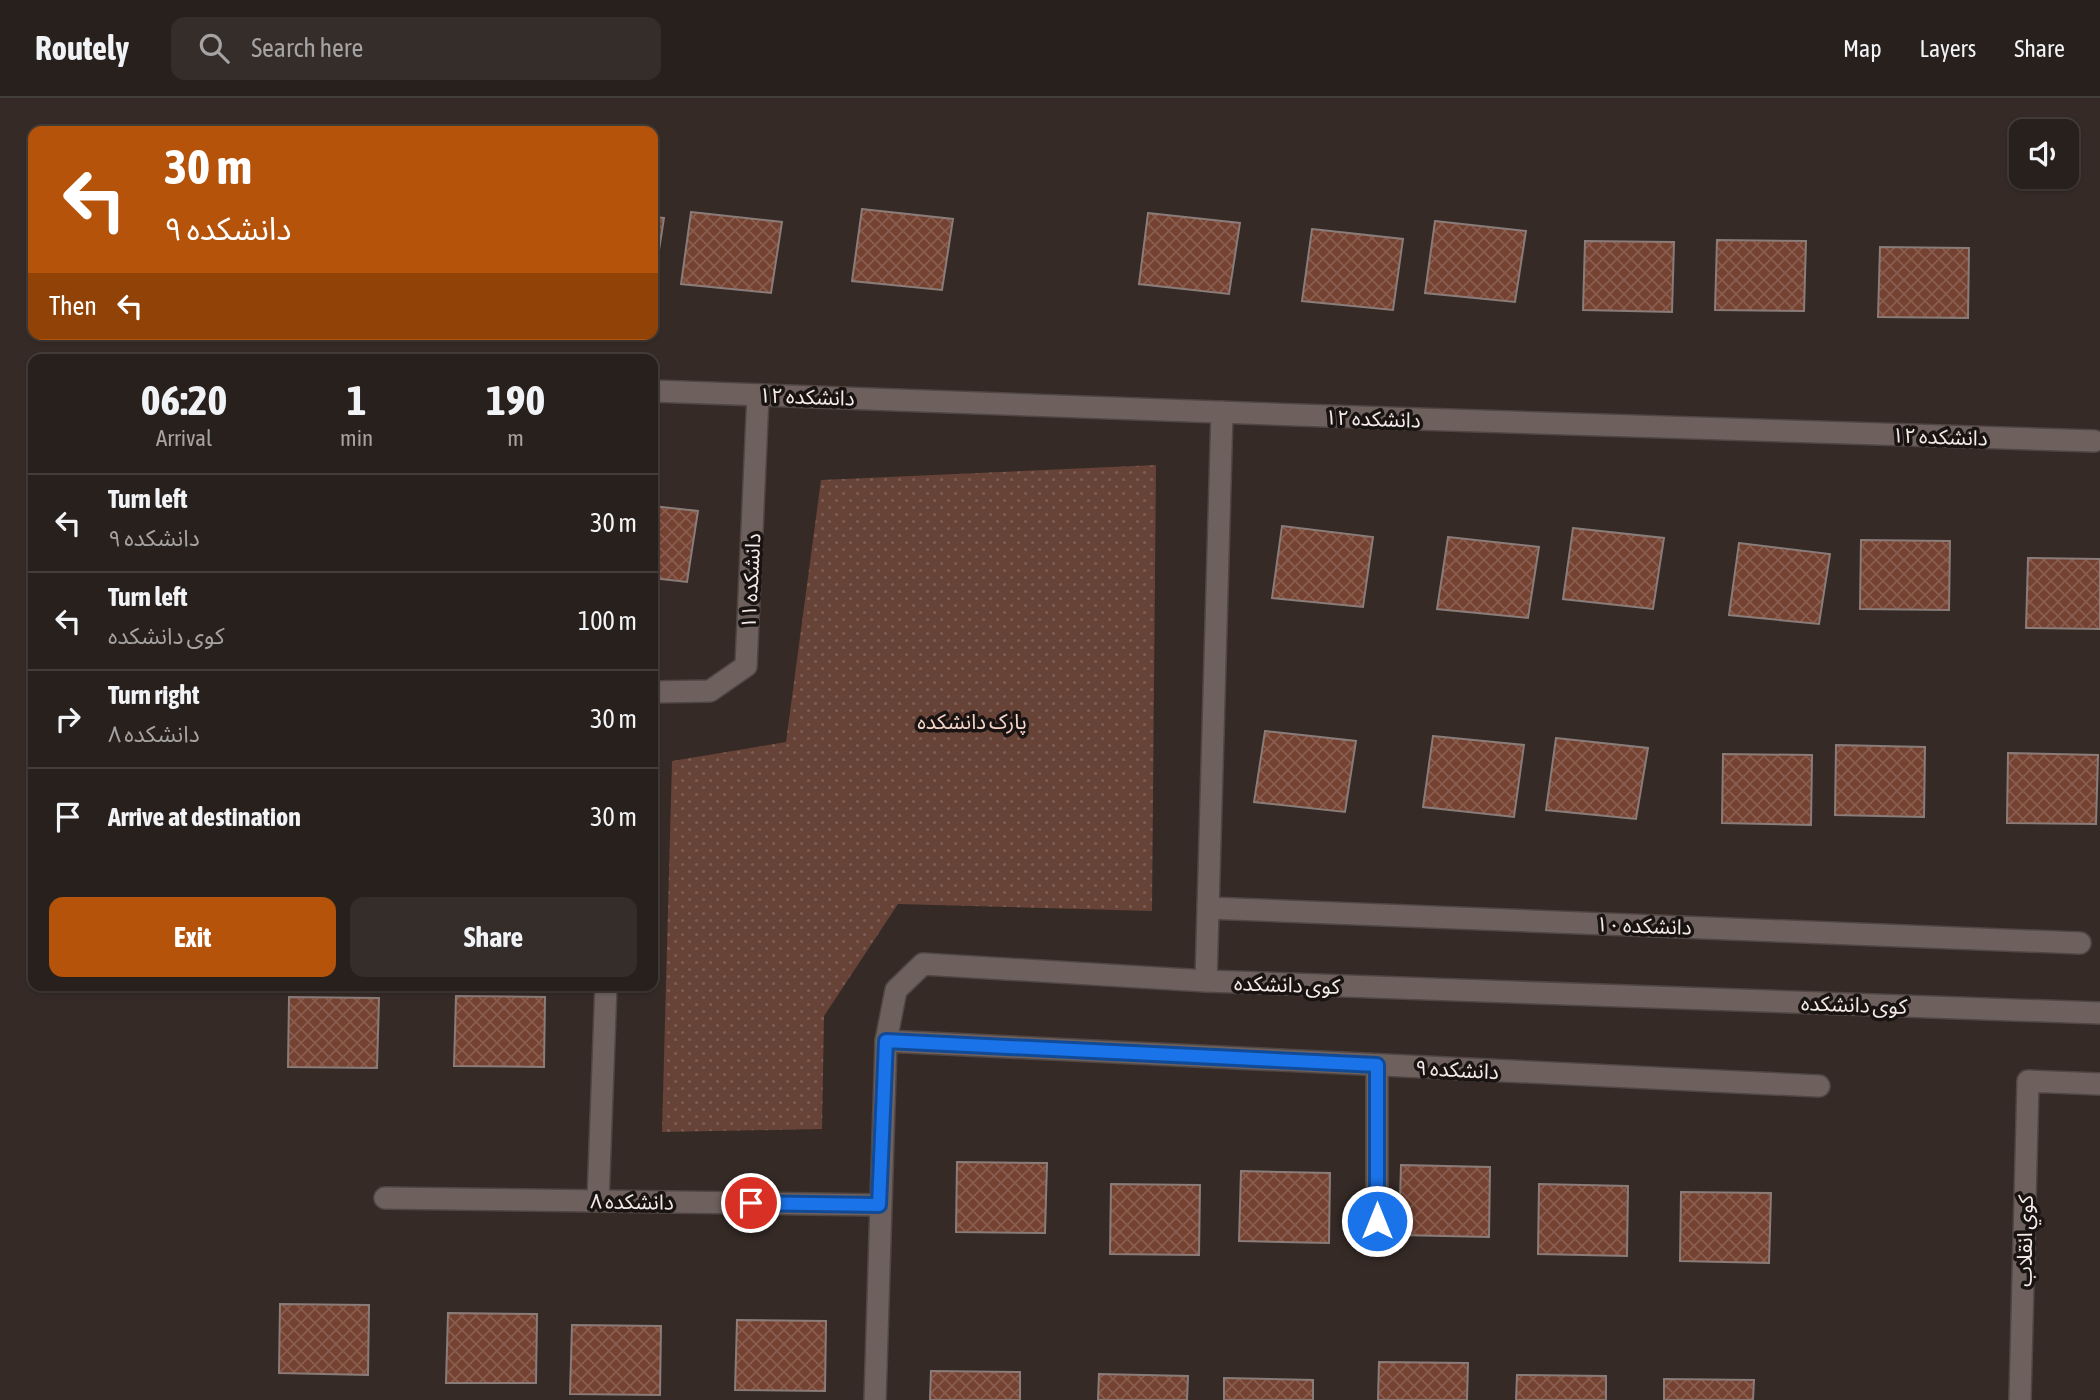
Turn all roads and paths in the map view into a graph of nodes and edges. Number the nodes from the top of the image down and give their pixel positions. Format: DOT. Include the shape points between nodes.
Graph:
graph roads {
  1 [pos="658,391"];
  2 [pos="758,395"];
  3 [pos="1222,412"];
  4 [pos="2094,441"];
  5 [pos="658,692"];
  6 [pos="1208,908"];
  7 [pos="2080,943"];
  8 [pos="1206,981"];
  9 [pos="606,991"];
  10 [pos="2100,1013"];
  11 [pos="886,1041"];
  12 [pos="1377,1065"];
  13 [pos="2100,1084"];
  14 [pos="1819,1086"];
  15 [pos="385,1198"];
  16 [pos="598,1201"];
  17 [pos="879,1205"];
  18 [pos="1377,1221"];
  19 [pos="875,1400"];
  20 [pos="2020,1400"];
  1 -- 2 [label="street, دانشکده ۱۲"];
  2 -- 3 [label="street, دانشکده ۱۲"];
  2 -- 5 [label="street, دانشکده ۱۱" via="746,666 710,691"];
  3 -- 4 [label="street, دانشکده ۱۲"];
  3 -- 6 [label="street"];
  6 -- 7 [label="street, دانشکده ۱۰"];
  6 -- 8 [label="street"];
  8 -- 10 [label="street, کوی دانشکده"];
  8 -- 11 [label="street, کوی دانشکده" via="923,964 896,990"];
  9 -- 16 [label="street"];
  11 -- 12 [label="street, دانشکده ۹"];
  11 -- 17 [label="street, کوی دانشکده"];
  12 -- 14 [label="street, دانشکده ۹"];
  12 -- 18 [label="street"];
  13 -- 20 [label="street, كوي انقلاب" via="2028,1082"];
  15 -- 16 [label="street, دانشکده ۸"];
  16 -- 17 [label="street, دانشکده ۸"];
  17 -- 19 [label="street, کوی دانشکده"];
}
